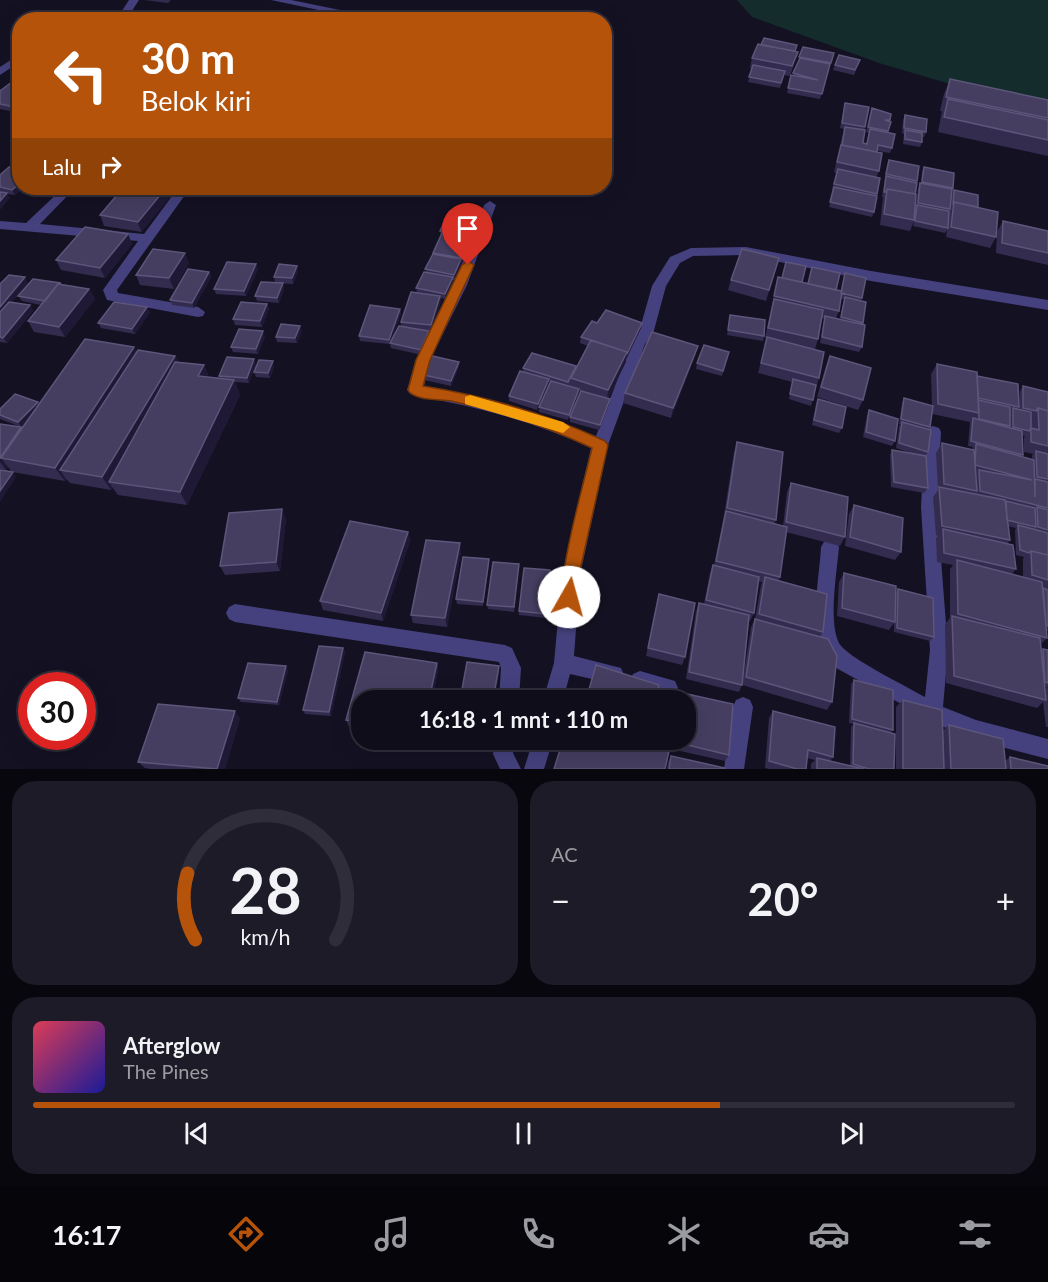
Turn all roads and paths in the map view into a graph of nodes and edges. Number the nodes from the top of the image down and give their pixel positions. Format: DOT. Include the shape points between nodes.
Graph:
graph roads {
  1 [pos="276,0"];
  2 [pos="289,1"];
  3 [pos="344,12"];
  4 [pos="62,195"];
  5 [pos="179,195"];
  6 [pos="490,205"];
  7 [pos="0,225"];
  8 [pos="30,227"];
  9 [pos="147,238"];
  10 [pos="1048,305"];
  11 [pos="198,312"];
  12 [pos="933,432"];
  13 [pos="600,445"];
  14 [pos="831,547"];
  15 [pos="236,613"];
  16 [pos="564,663"];
  17 [pos="668,688"];
  18 [pos="510,690"];
  19 [pos="557,690"];
  20 [pos="743,707"];
  21 [pos="933,713"];
  22 [pos="1048,749"];
  23 [pos="504,750"];
  24 [pos="540,750"];
  25 [pos="511,769"];
  26 [pos="534,769"];
  27 [pos="734,769"];
  1 -- 2 [label="street"];
  2 -- 3 [label="street"];
  4 -- 8 [label="street"];
  5 -- 9 [label="street"];
  6 -- 13 [label="street" via="460,285 423,360 415,390 453,396 556,424"];
  7 -- 8 [label="street"];
  8 -- 9 [label="street"];
  9 -- 11 [label="street" via="110,290 112,297"];
  10 -- 13 [label="street" via="746,251 691,252 675,260 659,286 646,334 639,341"];
  12 -- 21 [label="street" via="929,507 939,650"];
  13 -- 16 [label="street" via="571,575"];
  14 -- 21 [label="street" via="827,629 830,646 847,665"];
  15 -- 18 [label="street" via="505,654 512,668"];
  16 -- 17 [label="street"];
  16 -- 19 [label="street"];
  20 -- 27 [label="street"];
  21 -- 22 [label="street" via="969,729"];
  23 -- 25 [label="street"];
  24 -- 26 [label="street"];
}
